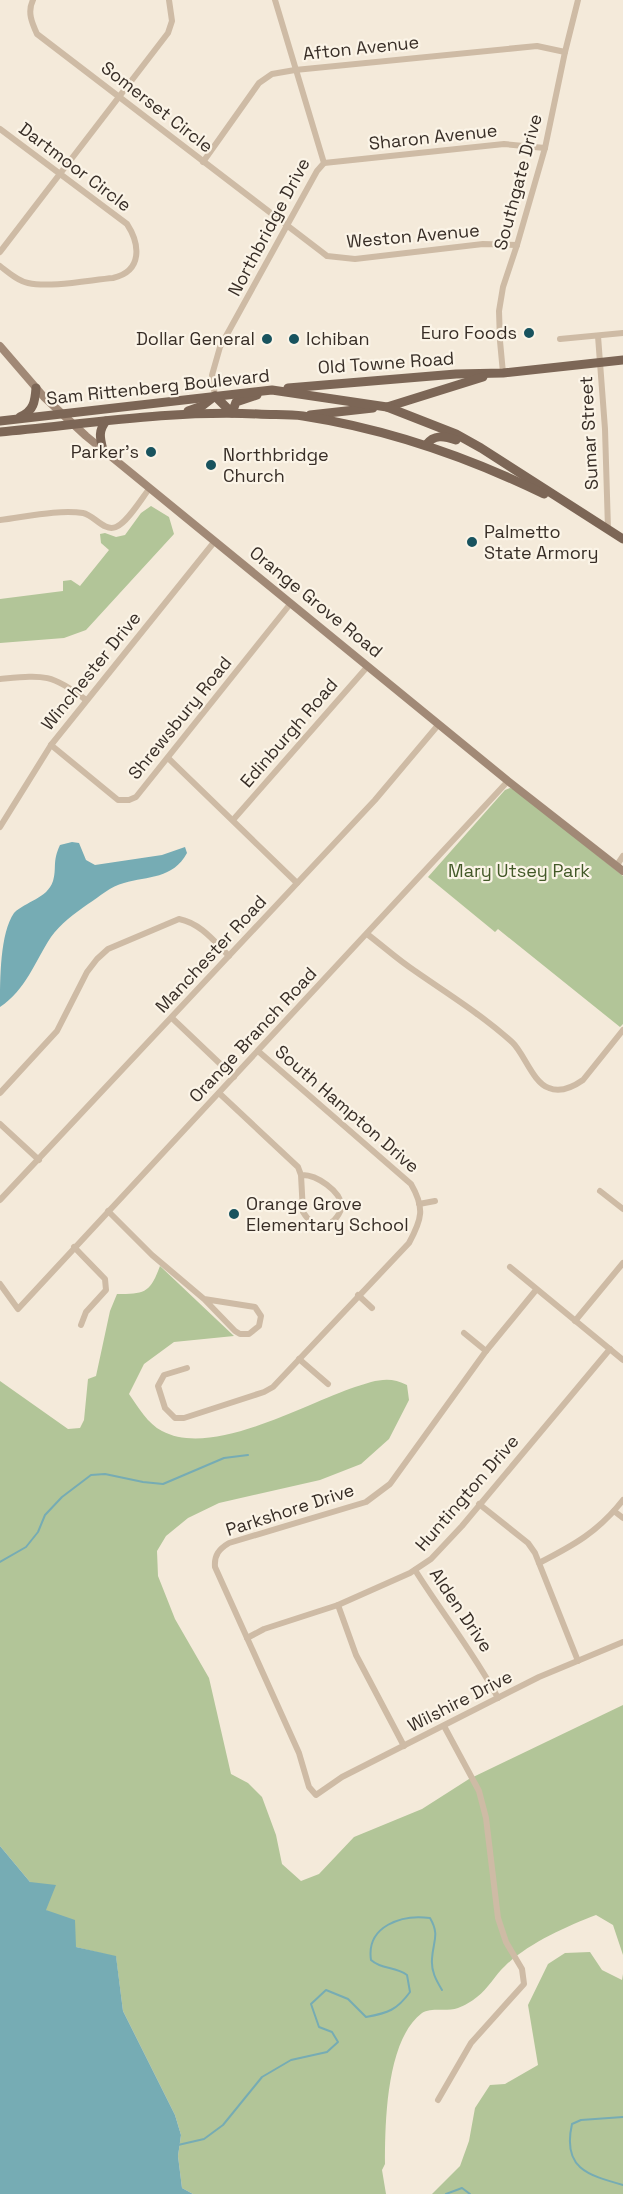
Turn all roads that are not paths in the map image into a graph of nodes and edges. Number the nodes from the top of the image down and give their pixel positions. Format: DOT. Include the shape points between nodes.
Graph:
graph roads {
  1 [pos="33,0"];
  2 [pos="169,0"];
  3 [pos="275,0"];
  4 [pos="578,0"];
  5 [pos="565,52"];
  6 [pos="295,70"];
  7 [pos="119,97"];
  8 [pos="0,129"];
  9 [pos="545,148"];
  10 [pos="203,162"];
  11 [pos="324,163"];
  12 [pos="60,174"];
  13 [pos="286,226"];
  14 [pos="517,245"];
  15 [pos="0,252"];
  16 [pos="0,266"];
  17 [pos="623,333"];
  18 [pos="598,336"];
  19 [pos="560,339"];
  20 [pos="0,346"];
  21 [pos="623,360"];
  22 [pos="601,362"];
  23 [pos="503,373"];
  24 [pos="36,388"];
  25 [pos="272,390"];
  26 [pos="215,396"];
  27 [pos="387,407"];
  28 [pos="232,413"];
  29 [pos="60,414"];
  30 [pos="177,414"];
  31 [pos="301,416"];
  32 [pos="15,419"];
  33 [pos="0,421"];
  34 [pos="106,421"];
  35 [pos="73,425"];
  36 [pos="0,432"];
  37 [pos="426,446"];
  38 [pos="481,448"];
  39 [pos="104,450"];
  40 [pos="149,489"];
  41 [pos="579,511"];
  42 [pos="0,519"];
  43 [pos="608,529"];
  44 [pos="623,539"];
  45 [pos="215,541"];
  46 [pos="291,603"];
  47 [pos="368,666"];
  48 [pos="0,679"];
  49 [pos="86,700"];
  50 [pos="439,724"];
  51 [pos="51,745"];
  52 [pos="168,758"];
  53 [pos="508,781"];
  54 [pos="233,820"];
  55 [pos="0,827"];
  56 [pos="623,856"];
  57 [pos="620,868"];
  58 [pos="297,884"];
  59 [pos="367,934"];
  60 [pos="229,956"];
  61 [pos="171,1018"];
  62 [pos="623,1030"];
  63 [pos="258,1052"];
  64 [pos="234,1077"];
  65 [pos="0,1093"];
  66 [pos="219,1093"];
  67 [pos="0,1124"];
  68 [pos="39,1160"];
  69 [pos="301,1175"];
  70 [pos="600,1191"];
  71 [pos="0,1200"];
  72 [pos="435,1201"];
  73 [pos="420,1204"];
  74 [pos="623,1209"];
  75 [pos="108,1211"];
  76 [pos="74,1247"];
  77 [pos="623,1263"];
  78 [pos="510,1267"];
  79 [pos="0,1284"];
  80 [pos="536,1290"];
  81 [pos="358,1295"];
  82 [pos="204,1299"];
  83 [pos="372,1308"];
  84 [pos="575,1321"];
  85 [pos="81,1325"];
  86 [pos="464,1333"];
  87 [pos="610,1349"];
  88 [pos="486,1351"];
  89 [pos="299,1359"];
  90 [pos="623,1360"];
  91 [pos="187,1368"];
  92 [pos="328,1384"];
  93 [pos="623,1500"];
  94 [pos="479,1504"];
  95 [pos="614,1511"];
  96 [pos="623,1518"];
  97 [pos="539,1563"];
  98 [pos="415,1570"];
  99 [pos="338,1605"];
  100 [pos="247,1638"];
  101 [pos="623,1642"];
  102 [pos="578,1661"];
  103 [pos="498,1698"];
  104 [pos="444,1726"];
  105 [pos="404,1746"];
  106 [pos="316,1795"];
  107 [pos="438,2100"];
  1 -- 7 [label="street, Somerset Circle" via="30,20 37,34"];
  2 -- 7 [label="street" via="172,21 168,33"];
  3 -- 6 [label="street, Northbridge Drive"];
  4 -- 5 [label="street, Southgate Drive"];
  5 -- 6 [label="street, Afton Avenue" via="537,46"];
  5 -- 9 [label="street, Southgate Drive"];
  6 -- 10 [label="street, Afton Avenue" via="272,74 259,82"];
  6 -- 11 [label="street, Northbridge Drive"];
  7 -- 10 [label="street, Somerset Circle"];
  7 -- 12 [label="street"];
  8 -- 12 [label="street, Dartmoor Circle"];
  9 -- 11 [label="street, Sharon Avenue" via="504,144"];
  9 -- 14 [label="street, Southgate Drive"];
  10 -- 13 [label="street, Somerset Circle"];
  11 -- 13 [label="street, Northbridge Drive"];
  12 -- 15 [label="street"];
  12 -- 16 [label="street, Dartmoor Circle" via="127,224 137,245 132,267 113,278 41,285 27,283"];
  13 -- 14 [label="street, Weston Avenue" via="327,256 342,259 483,244"];
  13 -- 26 [label="street, Northbridge Drive" via="220,348 212,375"];
  14 -- 23 [label="street, Southgate Drive" via="499,312"];
  17 -- 18 [label="street"];
  18 -- 19 [label="street"];
  18 -- 22 [label="street, Sumar Street"];
  20 -- 24 [label="street, Orange Grove Road"];
  21 -- 22 [label="main road, Old Towne Road"];
  22 -- 23 [label="main road, Old Towne Road"];
  22 -- 43 [label="street, Sumar Street"];
  23 -- 25 [label="main road, Old Towne Road"];
  23 -- 27 [label="main road, Old Towne Road"];
  24 -- 29 [label="street, Orange Grove Road"];
  24 -- 32 [label="main road" via="32,409"];
  25 -- 26 [label="main road, Sam Rittenberg Boulevard"];
  25 -- 27 [label="main road, Sam Rittenberg Boulevard"];
  25 -- 28 [label="main road" via="236,402"];
  26 -- 28 [label="main road"];
  26 -- 29 [label="main road, Sam Rittenberg Boulevard"];
  26 -- 30 [label="main road" via="202,406"];
  27 -- 31 [label="main road, Old Towne Road"];
  27 -- 38 [label="main road, Sam Rittenberg Boulevard"];
  28 -- 30 [label="main road, Sam Rittenberg Boulevard"];
  28 -- 31 [label="main road, Sam Rittenberg Boulevard"];
  29 -- 32 [label="main road, Sam Rittenberg Boulevard"];
  29 -- 35 [label="street, Orange Grove Road"];
  30 -- 34 [label="main road, Sam Rittenberg Boulevard"];
  31 -- 37 [label="main road, Sam Rittenberg Boulevard" via="373,430"];
  32 -- 33 [label="main road, Sam Rittenberg Boulevard"];
  34 -- 35 [label="main road, Sam Rittenberg Boulevard"];
  34 -- 39 [label="main road" via="99,437"];
  35 -- 36 [label="main road, Sam Rittenberg Boulevard"];
  35 -- 39 [label="street, Orange Grove Road"];
  37 -- 38 [label="main road" via="433,438 445,436"];
  37 -- 41 [label="main road, Sam Rittenberg Boulevard" via="506,476"];
  38 -- 41 [label="main road, Sam Rittenberg Boulevard"];
  39 -- 40 [label="street, Orange Grove Road"];
  40 -- 42 [label="street" via="116,528 86,513"];
  40 -- 45 [label="street, Orange Grove Road"];
  41 -- 43 [label="main road, Sam Rittenberg Boulevard"];
  43 -- 44 [label="main road, Sam Rittenberg Boulevard"];
  45 -- 46 [label="street, Orange Grove Road"];
  45 -- 49 [label="street, Winchester Drive"];
  46 -- 47 [label="street, Orange Grove Road"];
  46 -- 52 [label="street, Shrewsbury Road"];
  47 -- 50 [label="street, Orange Grove Road"];
  47 -- 54 [label="street, Edinburgh Road"];
  48 -- 49 [label="street" via="47,677 66,684"];
  49 -- 51 [label="street, Winchester Drive"];
  50 -- 53 [label="street, Orange Grove Road"];
  50 -- 58 [label="street, Manchester Road"];
  51 -- 52 [label="street, Shrewsbury Road" via="118,800 136,797"];
  51 -- 55 [label="street, Winchester Drive"];
  52 -- 54 [label="street"];
  53 -- 57 [label="street, Orange Grove Road"];
  53 -- 59 [label="street, Orange Branch Road"];
  54 -- 58 [label="street"];
  56 -- 57 [label="street"];
  58 -- 60 [label="street, Manchester Road"];
  59 -- 62 [label="street" via="514,1044 538,1080 549,1089 577,1085"];
  59 -- 63 [label="street, Orange Branch Road"];
  60 -- 61 [label="street, Manchester Road"];
  60 -- 65 [label="street" via="200,927 179,919 108,950 87,972 57,1030"];
  61 -- 64 [label="street"];
  61 -- 68 [label="street, Manchester Road"];
  63 -- 64 [label="street, Orange Branch Road"];
  63 -- 73 [label="street, South Hampton Drive" via="411,1184"];
  64 -- 66 [label="street, Orange Branch Road"];
  66 -- 69 [label="street" via="298,1167"];
  66 -- 75 [label="street, Orange Branch Road"];
  67 -- 68 [label="street"];
  68 -- 71 [label="street, Manchester Road"];
  69 -- 69 [label="street" via="305,1216 327,1226 336,1220 342,1207 339,1196 313,1176"];
  70 -- 74 [label="street"];
  72 -- 73 [label="street"];
  73 -- 81 [label="street" via="421,1216 409,1243"];
  75 -- 76 [label="street, Orange Branch Road"];
  75 -- 82 [label="street"];
  76 -- 79 [label="street, Orange Branch Road" via="18,1309"];
  76 -- 85 [label="street" via="107,1285"];
  77 -- 84 [label="street"];
  78 -- 80 [label="street"];
  80 -- 84 [label="street"];
  80 -- 88 [label="street, Parkshore Drive"];
  81 -- 83 [label="street"];
  81 -- 89 [label="street"];
  82 -- 82 [label="street" via="240,1334 249,1334 259,1326 261,1316 255,1307"];
  84 -- 87 [label="street"];
  86 -- 88 [label="street"];
  87 -- 90 [label="street"];
  87 -- 94 [label="street, Huntington Drive"];
  88 -- 100 [label="street, Parkshore Drive" via="390,1484 378,1494 366,1502 229,1543 216,1554 215,1567"];
  89 -- 91 [label="street" via="264,1392 175,1418 165,1408 158,1386 164,1375"];
  89 -- 92 [label="street"];
  93 -- 95 [label="street"];
  94 -- 97 [label="street" via="528,1543"];
  94 -- 98 [label="street, Huntington Drive" via="441,1550"];
  95 -- 96 [label="street"];
  95 -- 97 [label="street" via="579,1542"];
  97 -- 102 [label="street"];
  98 -- 99 [label="street, Huntington Drive"];
  98 -- 103 [label="street, Alden Drive"];
  99 -- 100 [label="street, Huntington Drive"];
  99 -- 105 [label="street" via="356,1655"];
  100 -- 106 [label="street, Parkshore Drive"];
  101 -- 102 [label="street, Wilshire Drive"];
  102 -- 103 [label="street, Wilshire Drive"];
  103 -- 104 [label="street, Wilshire Drive"];
  104 -- 105 [label="street, Wilshire Drive"];
  104 -- 107 [label="street" via="479,1791 498,1918 522,1969 524,1984 471,2043"];
  105 -- 106 [label="street, Wilshire Drive" via="342,1777"];
}
